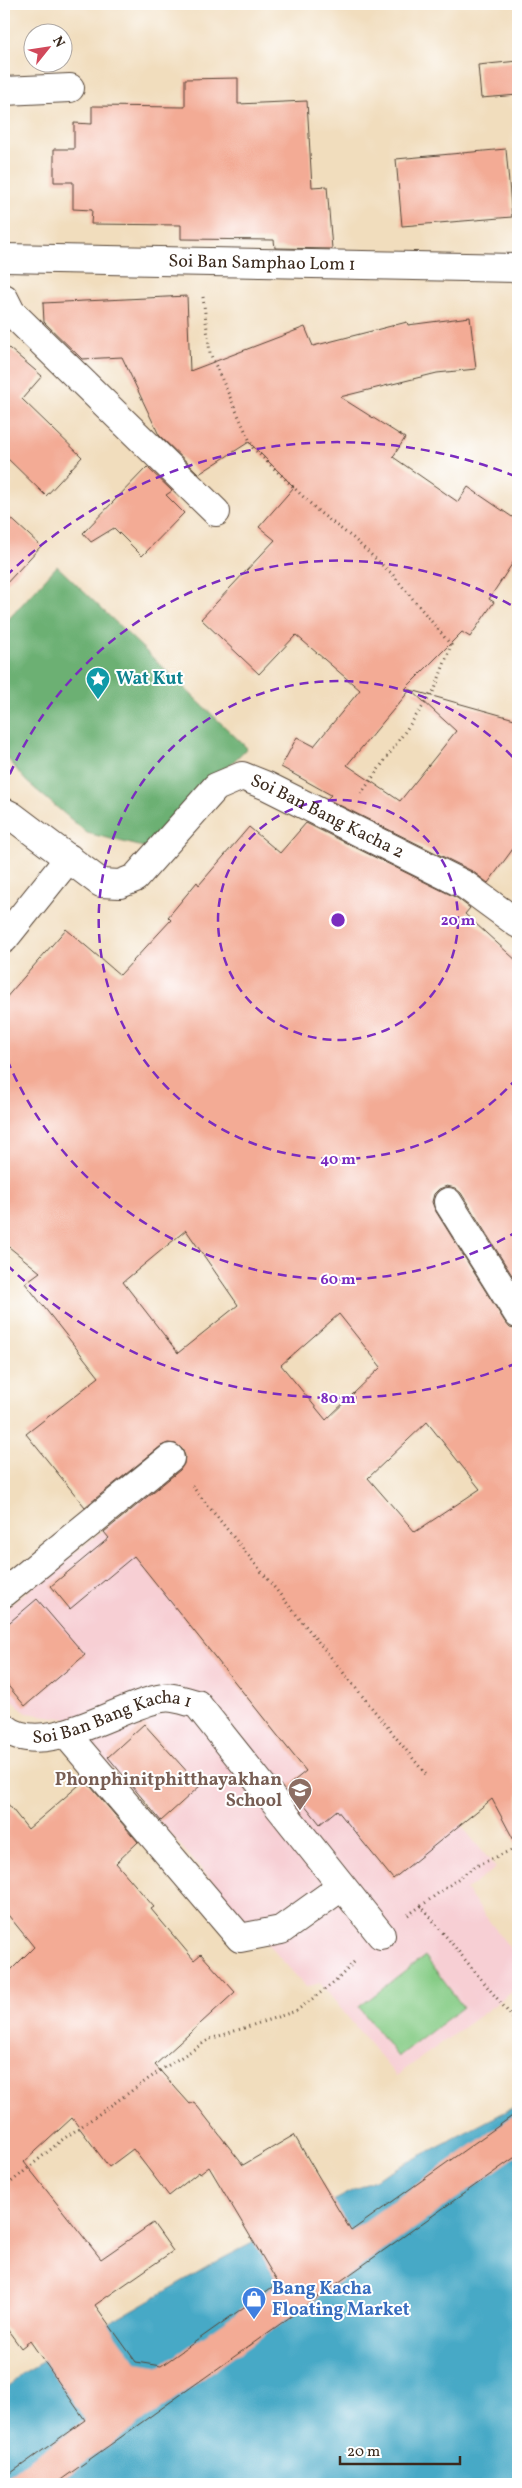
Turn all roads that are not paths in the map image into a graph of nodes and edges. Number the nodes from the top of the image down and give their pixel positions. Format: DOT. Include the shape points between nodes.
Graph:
graph roads {
  1 [pos="70,88"];
  2 [pos="4,90"];
  3 [pos="4,258"];
  4 [pos="518,268"];
  5 [pos="4,298"];
  6 [pos="216,512"];
  7 [pos="4,812"];
  8 [pos="69,858"];
  9 [pos="518,924"];
  10 [pos="4,938"];
  11 [pos="448,1202"];
  12 [pos="518,1314"];
  13 [pos="170,1458"];
  14 [pos="4,1593"];
  15 [pos="4,1727"];
  16 [pos="66,1733"];
  17 [pos="340,1887"];
  18 [pos="381,1935"];
  1 -- 2 [label="street"];
  3 -- 4 [label="street, Soi Ban Samphao Lom 1"];
  5 -- 6 [label="street" via="11,312"];
  7 -- 8 [label="street, Soi Ban Bang Kacha 2"];
  8 -- 9 [label="street, Soi Ban Bang Kacha 2" via="102,883 120,884 135,878 216,787 242,776 465,885"];
  8 -- 10 [label="street"];
  11 -- 12 [label="street"];
  13 -- 14 [label="street"];
  15 -- 16 [label="street, Soi Ban Bang Kacha 1" via="32,1739"];
  16 -- 17 [label="street, Soi Ban Bang Kacha 1" via="165,1697 197,1704"];
  16 -- 17 [label="street" via="240,1938 281,1930"];
  17 -- 18 [label="street, Soi Ban Bang Kacha 1"];
}
